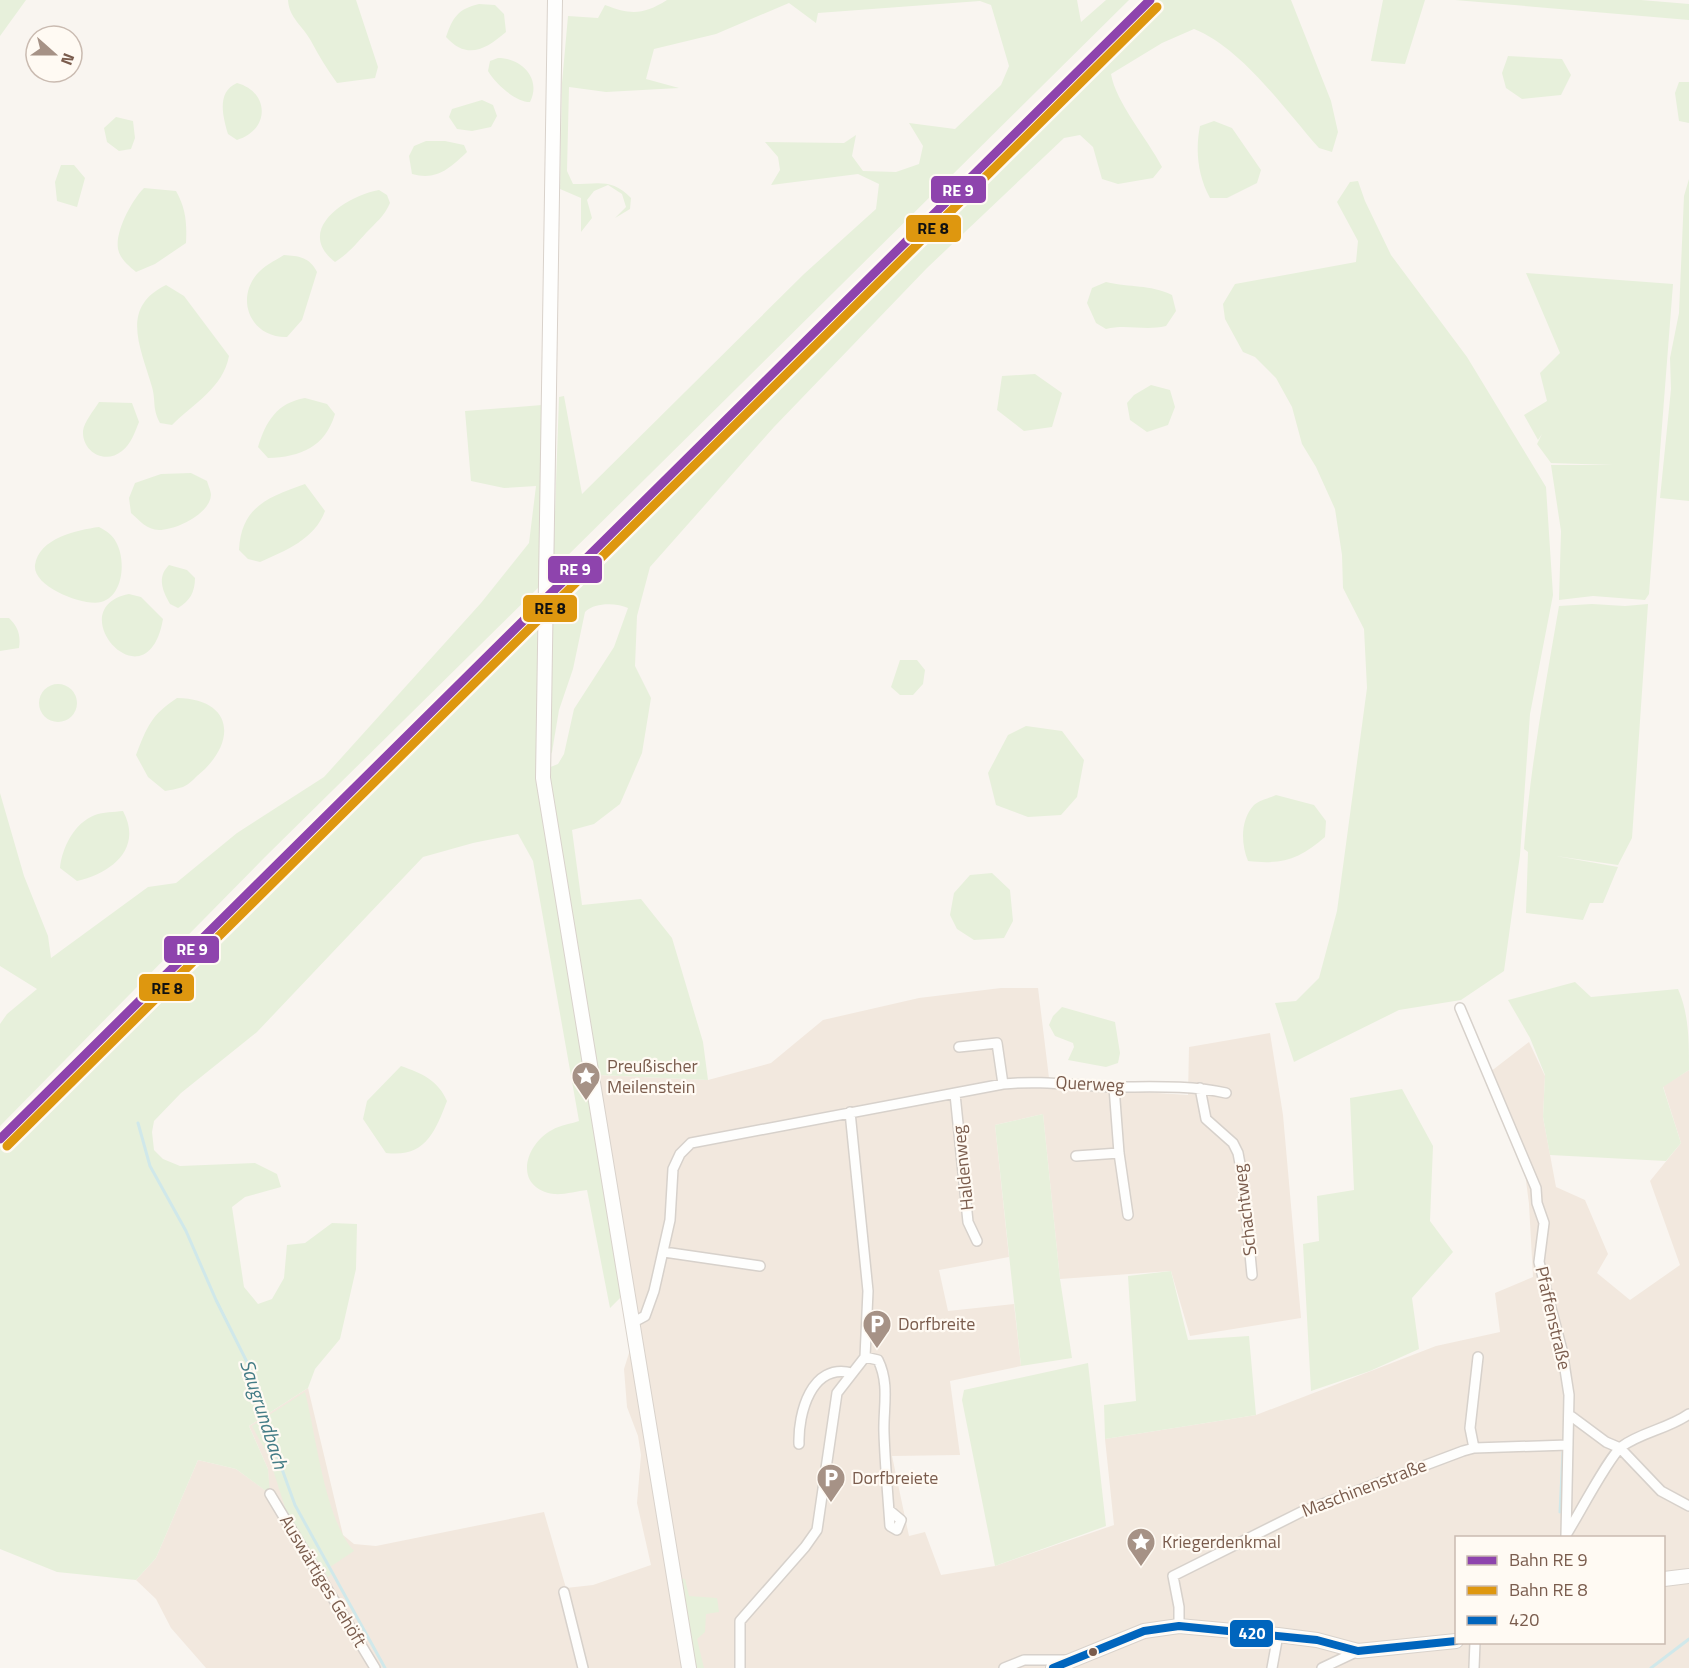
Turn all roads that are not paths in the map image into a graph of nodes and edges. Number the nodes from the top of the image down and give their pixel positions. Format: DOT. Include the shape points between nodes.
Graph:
graph roads {
  1 [pos="555,0"];
  2 [pos="1460,1008"];
  3 [pos="959,1047"];
  4 [pos="1003,1084"];
  5 [pos="1114,1086"];
  6 [pos="1200,1088"];
  7 [pos="1226,1093"];
  8 [pos="954,1094"];
  9 [pos="850,1112"];
  10 [pos="1119,1153"];
  11 [pos="1076,1156"];
  12 [pos="1128,1215"];
  13 [pos="977,1240"];
  14 [pos="664,1252"];
  15 [pos="760,1266"];
  16 [pos="1252,1275"];
  17 [pos="632,1323"];
  18 [pos="865,1357"];
  19 [pos="1478,1357"];
  20 [pos="852,1372"];
  21 [pos="1689,1414"];
  22 [pos="1571,1416"];
  23 [pos="799,1444"];
  24 [pos="1568,1445"];
  25 [pos="1474,1448"];
  26 [pos="1620,1448"];
  27 [pos="270,1494"];
  28 [pos="1689,1506"];
  29 [pos="889,1510"];
  30 [pos="1566,1536"];
  31 [pos="1567,1536"];
  32 [pos="1689,1576"];
  33 [pos="1665,1579"];
  34 [pos="564,1592"];
  35 [pos="1179,1626"];
  36 [pos="1278,1635"];
  37 [pos="1455,1641"];
  38 [pos="1475,1644"];
  39 [pos="1358,1651"];
  40 [pos="1072,1660"];
  41 [pos="375,1668"];
  42 [pos="583,1668"];
  43 [pos="689,1668"];
  44 [pos="740,1668"];
  45 [pos="1004,1668"];
  46 [pos="1053,1668"];
  47 [pos="1272,1668"];
  48 [pos="1323,1668"];
  49 [pos="1474,1668"];
  1 -- 17 [label="main road" via="544,786"];
  2 -- 22 [label="street, Pfaffenstraße" via="1536,1188 1544,1223 1539,1262 1562,1350"];
  3 -- 4 [label="street" via="997,1043"];
  4 -- 5 [label="street, Querweg" via="1037,1080"];
  4 -- 8 [label="street, Querweg"];
  5 -- 6 [label="street, Querweg"];
  5 -- 10 [label="street"];
  6 -- 7 [label="street, Querweg"];
  6 -- 16 [label="street, Schachtweg" via="1206,1119 1233,1143 1238,1153"];
  8 -- 9 [label="street"];
  8 -- 13 [label="street, Haldenweg" via="968,1222"];
  9 -- 14 [label="street" via="691,1143 673,1169"];
  9 -- 18 [label="street" via="868,1292"];
  10 -- 11 [label="street"];
  10 -- 12 [label="street"];
  14 -- 15 [label="street"];
  14 -- 17 [label="street" via="646,1313"];
  17 -- 43 [label="main road"];
  18 -- 20 [label="street"];
  18 -- 29 [label="street" via="878,1360 883,1369"];
  19 -- 25 [label="street" via="1470,1428"];
  20 -- 23 [label="street" via="839,1371 813,1386 798,1425"];
  20 -- 44 [label="street" via="837,1393 833,1408 816,1530 740,1621"];
  21 -- 26 [label="street"];
  22 -- 24 [label="street, Pfaffenstraße"];
  22 -- 26 [label="street"];
  24 -- 25 [label="street, Maschinenstraße"];
  24 -- 30 [label="street, Pfaffenstraße"];
  25 -- 35 [label="street, Maschinenstraße" via="1301,1512 1173,1576"];
  26 -- 28 [label="street" via="1661,1491"];
  26 -- 31 [label="street"];
  27 -- 41 [label="street, Auswärtiges Gehöft"];
  32 -- 33 [label="main road"];
  34 -- 42 [label="street"];
  35 -- 36 [label="main road"];
  35 -- 40 [label="main road" via="1144,1631"];
  36 -- 39 [label="main road"];
  36 -- 47 [label="street"];
  37 -- 39 [label="main road"];
  38 -- 49 [label="street"];
  39 -- 48 [label="street"];
  40 -- 45 [label="street" via="1024,1660"];
  40 -- 46 [label="main road"];
}
